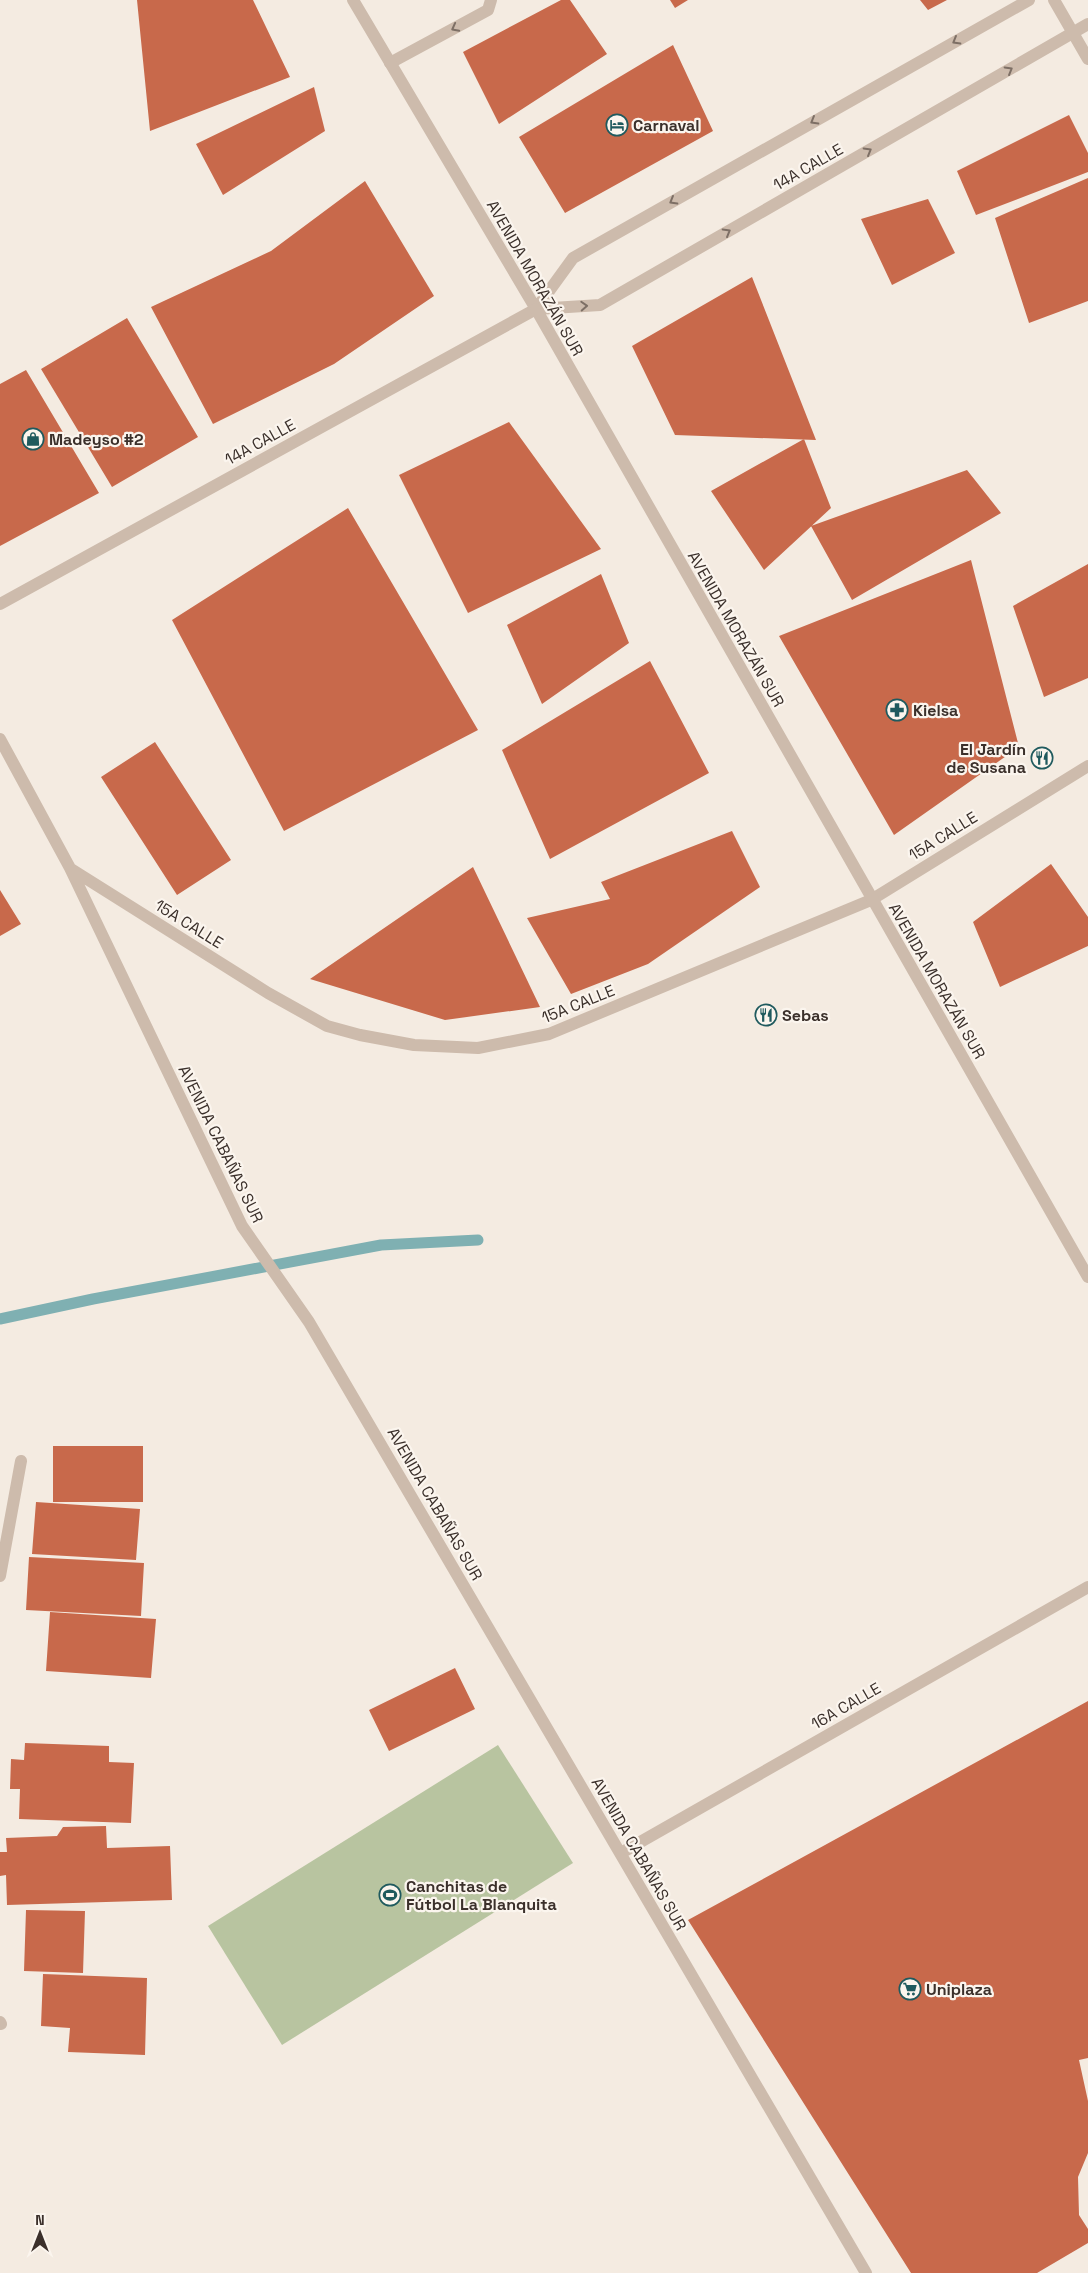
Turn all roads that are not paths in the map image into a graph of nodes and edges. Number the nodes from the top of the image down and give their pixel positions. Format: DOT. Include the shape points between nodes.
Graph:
graph roads {
  1 [pos="353,0"];
  2 [pos="492,0"];
  3 [pos="1028,0"];
  4 [pos="1054,0"];
  5 [pos="1088,24"];
  6 [pos="1074,33"];
  7 [pos="1088,59"];
  8 [pos="390,63"];
  9 [pos="536,309"];
  10 [pos="0,604"];
  11 [pos="0,739"];
  12 [pos="1088,766"];
  13 [pos="70,868"];
  14 [pos="871,900"];
  15 [pos="1088,1277"];
  16 [pos="20,1461"];
  17 [pos="0,1576"];
  18 [pos="1088,1587"];
  19 [pos="620,1853"];
  20 [pos="866,2273"];
  1 -- 8 [label="street, AVENIDA MORAZÁN SUR"];
  2 -- 8 [label="street, one-way" via="488,10"];
  3 -- 9 [label="street, 14A CALLE, one-way" via="573,258"];
  4 -- 6 [label="street"];
  5 -- 6 [label="street, 14A CALLE"];
  6 -- 7 [label="street"];
  9 -- 6 [label="street, 14A CALLE, one-way" via="600,305"];
  8 -- 9 [label="street, AVENIDA MORAZÁN SUR"];
  9 -- 10 [label="street, 14A CALLE"];
  9 -- 14 [label="street, AVENIDA MORAZÁN SUR"];
  11 -- 13 [label="street, AVENIDA CABAÑAS SUR"];
  12 -- 14 [label="street, 15A CALLE"];
  13 -- 14 [label="street, 15A CALLE" via="326,1026 360,1036 414,1045 478,1048 549,1034"];
  13 -- 19 [label="street, AVENIDA CABAÑAS SUR" via="242,1226 309,1322"];
  14 -- 15 [label="street, AVENIDA MORAZÁN SUR"];
  16 -- 17 [label="street"];
  18 -- 19 [label="street, 16A CALLE"];
  19 -- 20 [label="street, AVENIDA CABAÑAS SUR"];
}
